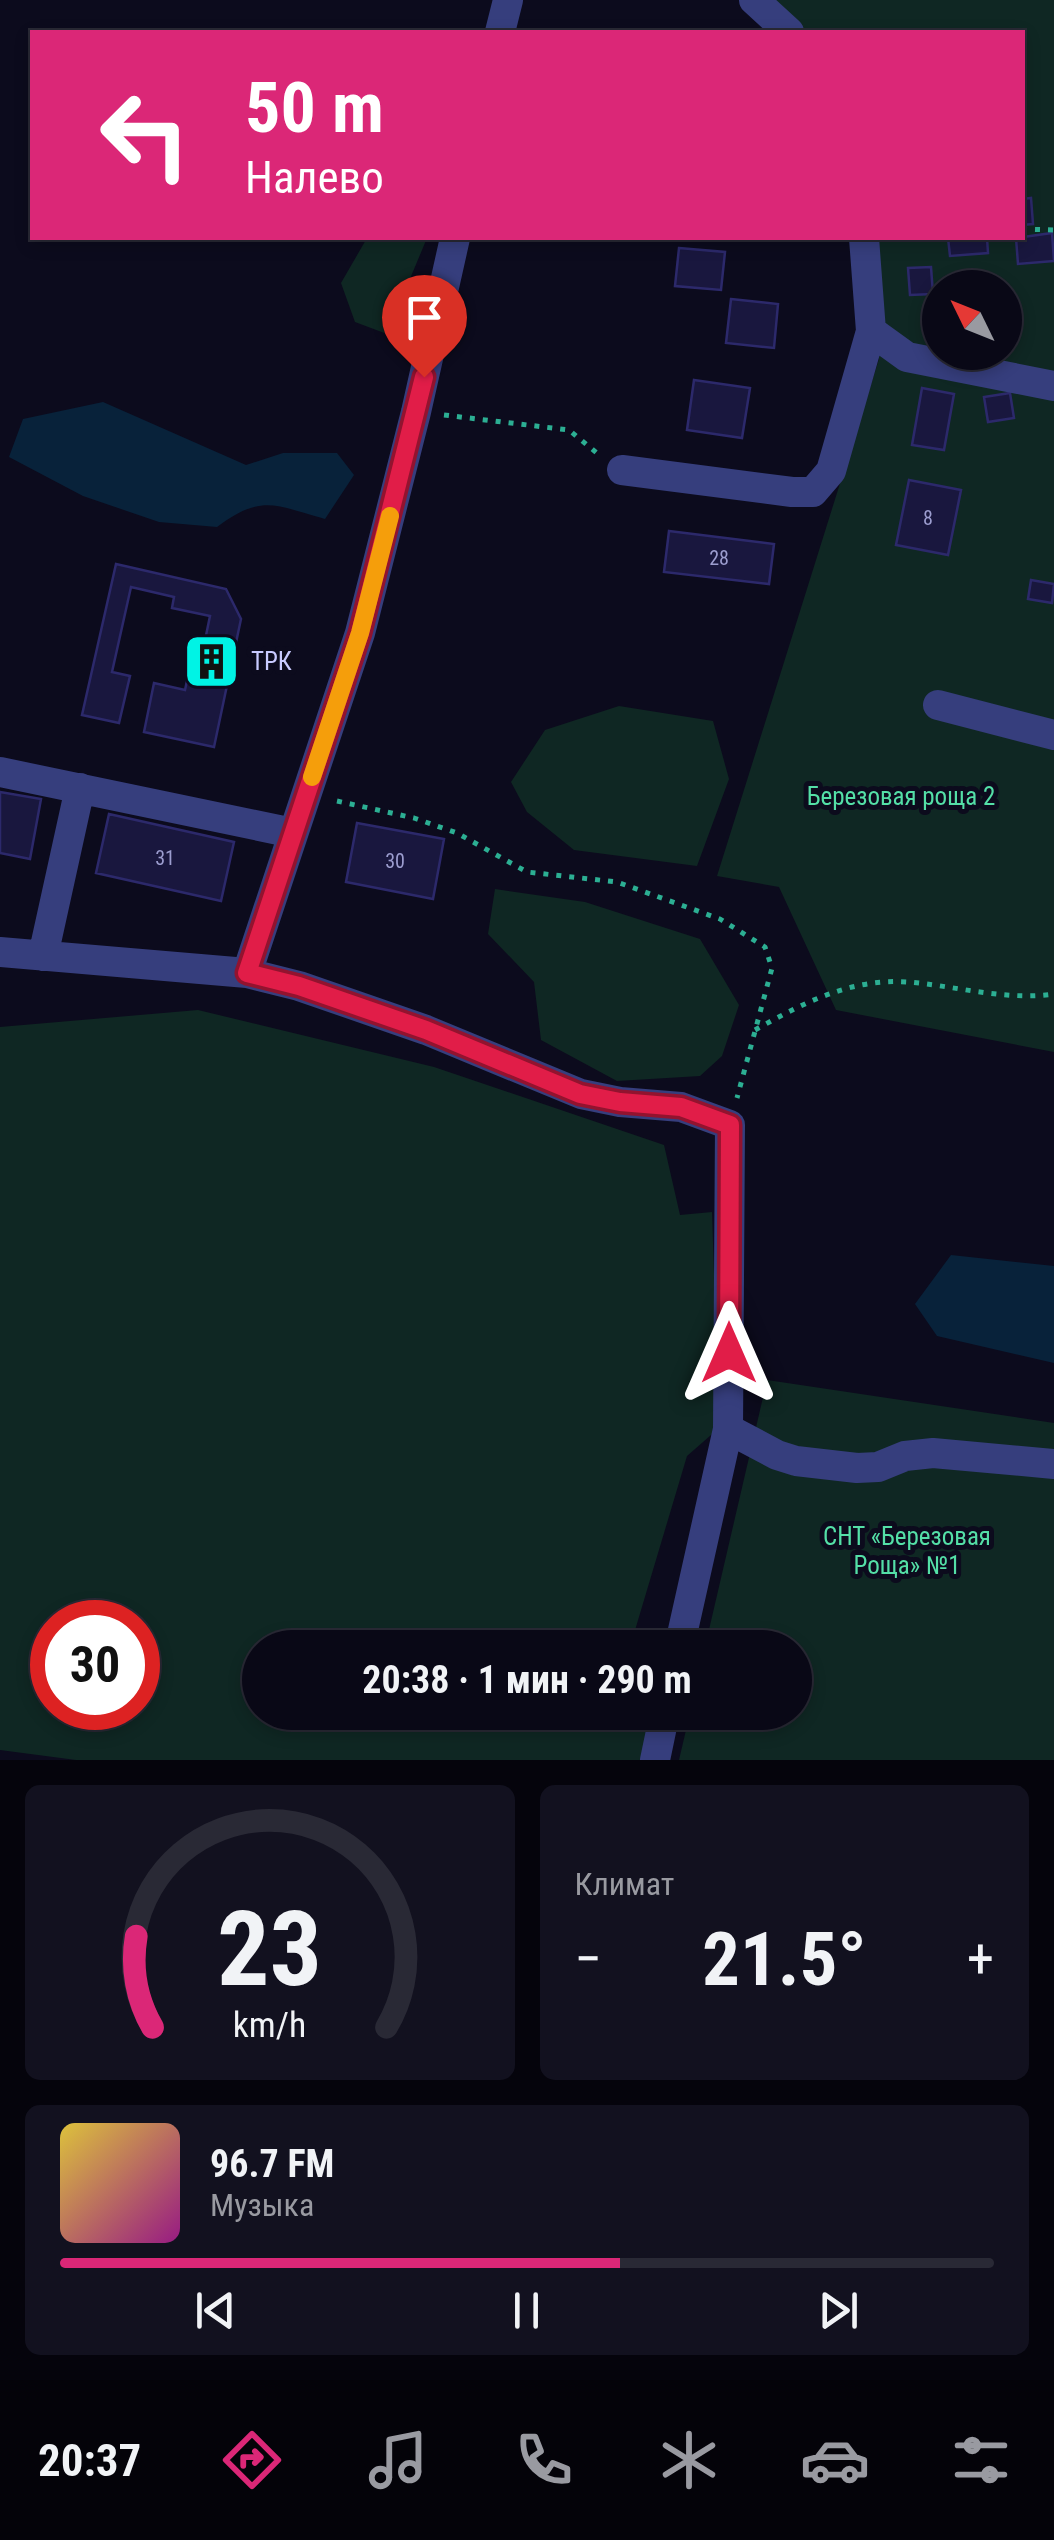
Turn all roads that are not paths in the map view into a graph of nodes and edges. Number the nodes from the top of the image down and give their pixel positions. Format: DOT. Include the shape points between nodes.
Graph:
graph roads {
  1 [pos="508,0"];
  2 [pos="754,0"];
  3 [pos="500,30"];
  4 [pos="787,30"];
  5 [pos="455,240"];
  6 [pos="864,240"];
  7 [pos="870,331"];
  8 [pos="1054,386"];
  9 [pos="622,470"];
  10 [pos="938,705"];
  11 [pos="1054,735"];
  12 [pos="0,772"];
  13 [pos="80,788"];
  14 [pos="293,834"];
  15 [pos="0,952"];
  16 [pos="43,956"];
  17 [pos="247,973"];
  18 [pos="728,1429"];
  19 [pos="1054,1464"];
  20 [pos="683,1630"];
  21 [pos="661,1730"];
  22 [pos="655,1760"];
  1 -- 3 [label="street"];
  2 -- 4 [label="street"];
  5 -- 14 [label="street" via="360,633"];
  6 -- 7 [label="street"];
  7 -- 8 [label="street" via="907,357"];
  7 -- 9 [label="street" via="831,470 814,492"];
  10 -- 11 [label="street"];
  12 -- 13 [label="street"];
  13 -- 14 [label="street"];
  13 -- 16 [label="street"];
  14 -- 17 [label="street"];
  15 -- 16 [label="street"];
  16 -- 17 [label="street"];
  17 -- 18 [label="street" via="426,1030 580,1094 681,1107 730,1125"];
  18 -- 19 [label="street" via="796,1461 842,1466 878,1467 933,1453"];
  18 -- 20 [label="street"];
  21 -- 22 [label="street"];
}
